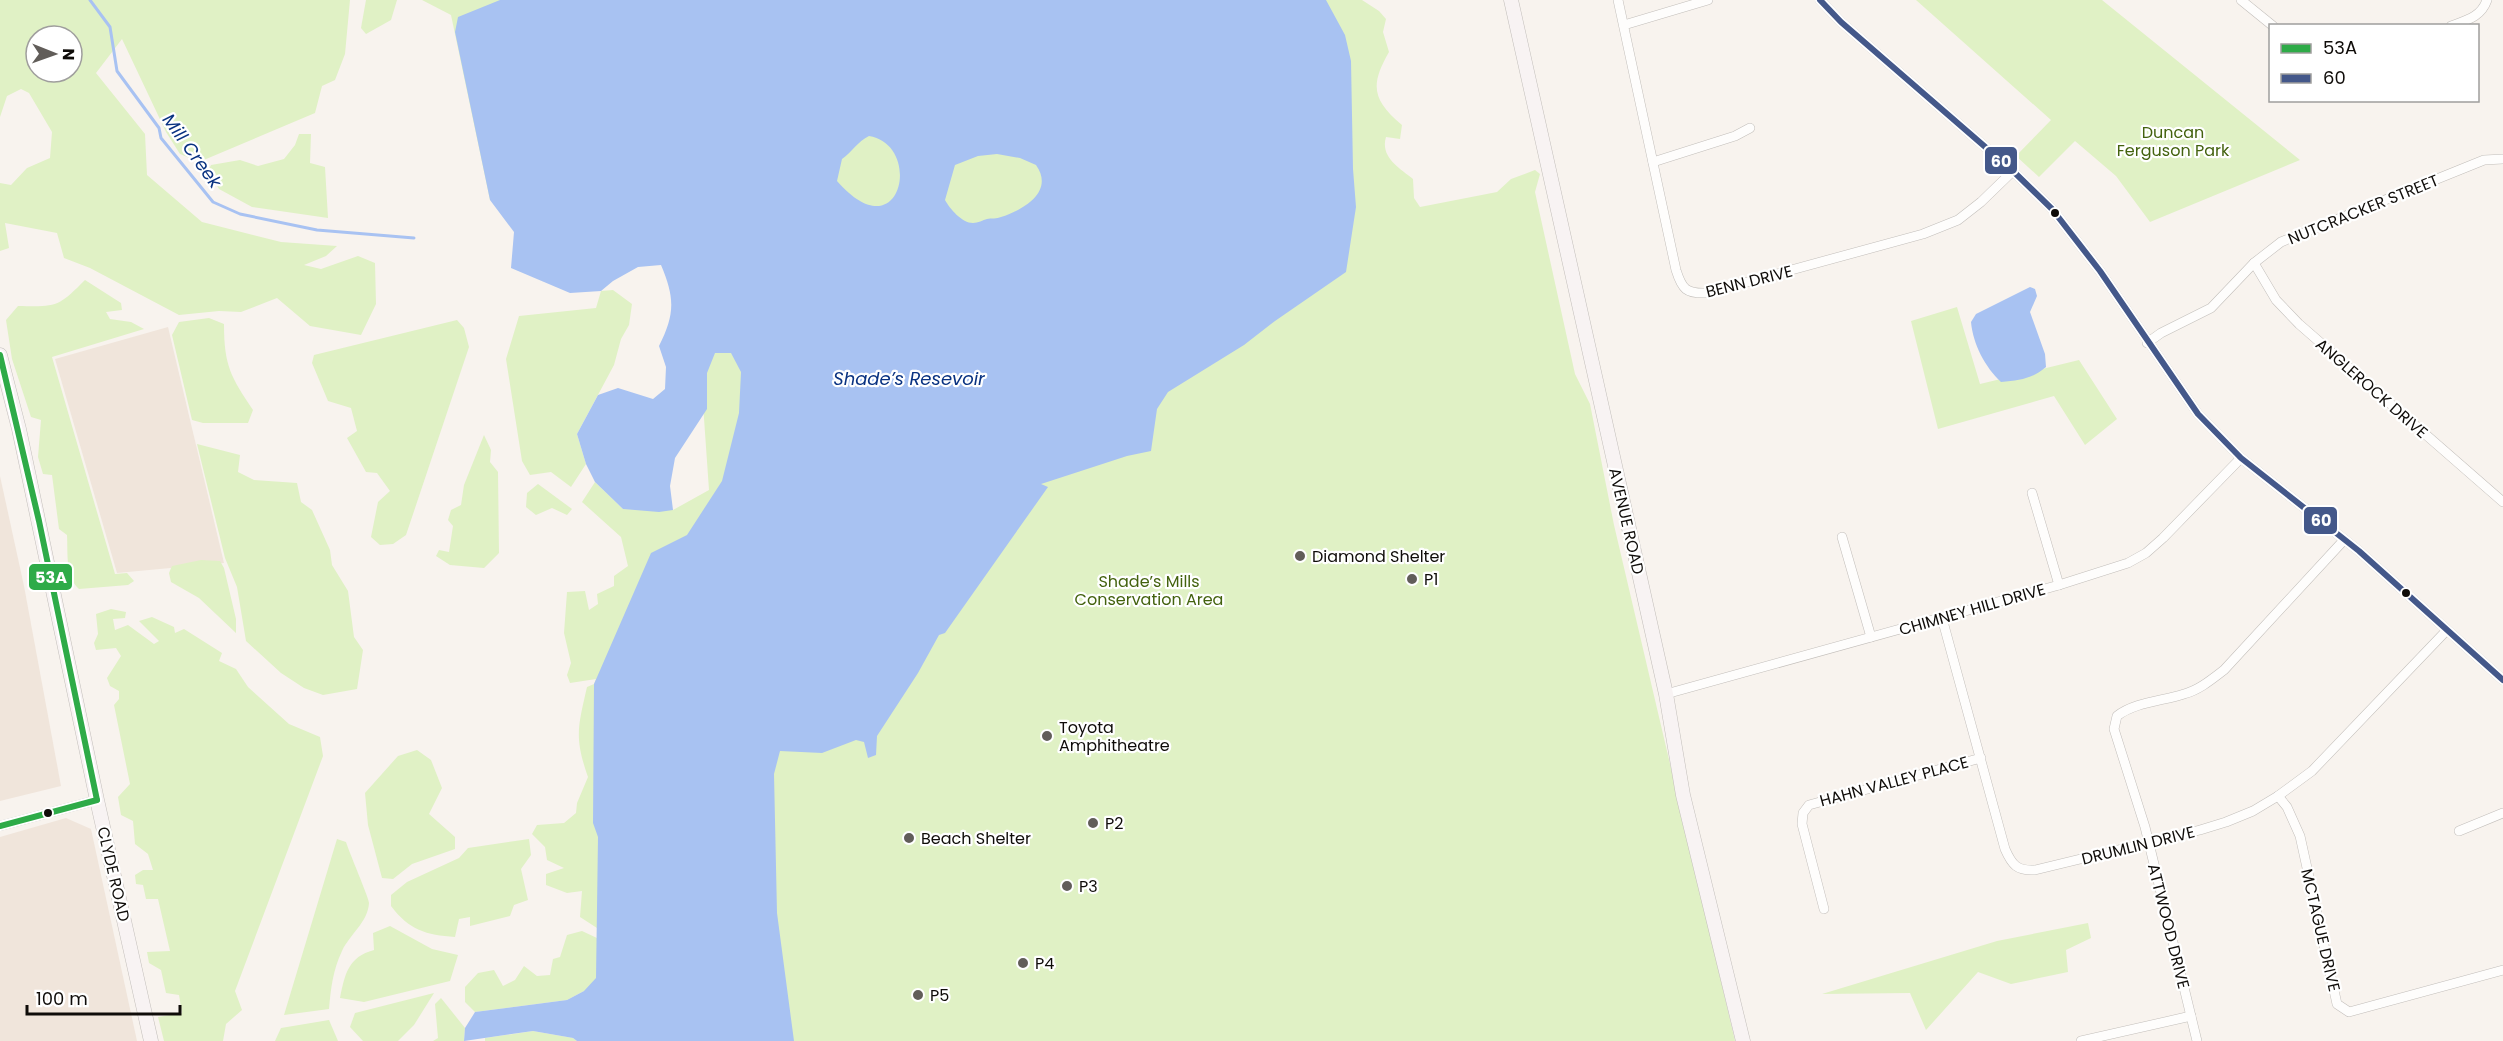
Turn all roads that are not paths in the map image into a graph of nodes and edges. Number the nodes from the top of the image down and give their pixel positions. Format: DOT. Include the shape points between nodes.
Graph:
graph roads {
  1 [pos="1511,0"];
  2 [pos="1618,0"];
  3 [pos="1708,0"];
  4 [pos="1820,0"];
  5 [pos="2241,0"];
  6 [pos="2487,0"];
  7 [pos="2271,24"];
  8 [pos="2456,24"];
  9 [pos="1624,25"];
  10 [pos="1750,128"];
  11 [pos="2503,159"];
  12 [pos="1653,162"];
  13 [pos="2013,171"];
  14 [pos="2254,263"];
  15 [pos="2147,343"];
  16 [pos="0,355"];
  17 [pos="2241,458"];
  18 [pos="2032,493"];
  19 [pos="2503,502"];
  20 [pos="1842,537"];
  21 [pos="2344,540"];
  22 [pos="2059,585"];
  23 [pos="1942,618"];
  24 [pos="2447,630"];
  25 [pos="1871,638"];
  26 [pos="2503,680"];
  27 [pos="1666,694"];
  28 [pos="1981,758"];
  29 [pos="2278,796"];
  30 [pos="97,800"];
  31 [pos="2503,813"];
  32 [pos="0,826"];
  33 [pos="2459,831"];
  34 [pos="2149,843"];
  35 [pos="1824,909"];
  36 [pos="2503,970"];
  37 [pos="2191,1016"];
  38 [pos="151,1041"];
  39 [pos="1743,1041"];
  40 [pos="2081,1041"];
  41 [pos="2197,1041"];
  1 -- 27 [label="street, AVENUE ROAD"];
  2 -- 9 [label="street, BENN DRIVE"];
  3 -- 9 [label="street"];
  4 -- 13 [label="street"];
  5 -- 7 [label="street"];
  6 -- 8 [label="street" via="2483,10"];
  9 -- 12 [label="street, BENN DRIVE"];
  10 -- 12 [label="street"];
  11 -- 14 [label="street, NUTCRACKER STREET" via="2484,160 2281,242"];
  12 -- 13 [label="street, BENN DRIVE" via="1681,285 1697,293 1923,234 1958,220"];
  13 -- 15 [label="street" via="2052,208"];
  14 -- 15 [label="street, NUTCRACKER STREET" via="2211,308"];
  14 -- 19 [label="street, ANGLEROCK DRIVE" via="2276,300 2299,324"];
  15 -- 17 [label="street" via="2198,414"];
  16 -- 30 [label="street, CLYDE ROAD" via="55,591"];
  17 -- 21 [label="street"];
  17 -- 22 [label="street, CHIMNEY HILL DRIVE" via="2146,553 2106,572"];
  18 -- 22 [label="street"];
  20 -- 25 [label="street"];
  21 -- 24 [label="street"];
  21 -- 34 [label="street, ATTWOOD DRIVE" via="2207,683 2118,715 2114,729"];
  22 -- 23 [label="street, CHIMNEY HILL DRIVE"];
  23 -- 25 [label="street, CHIMNEY HILL DRIVE"];
  23 -- 28 [label="street, DRUMLIN DRIVE"];
  24 -- 26 [label="street"];
  24 -- 29 [label="street, DRUMLIN DRIVE" via="2312,771"];
  25 -- 27 [label="street, CHIMNEY HILL DRIVE"];
  27 -- 39 [label="street, AVENUE ROAD" via="1683,795"];
  28 -- 34 [label="street, DRUMLIN DRIVE" via="2005,849 2011,863 2021,870"];
  28 -- 35 [label="street, HAHN VALLEY PLACE" via="1809,805 1802,824"];
  29 -- 34 [label="street, DRUMLIN DRIVE" via="2226,822"];
  29 -- 36 [label="street, MCTAGUE DRIVE" via="2300,836 2337,1004 2349,1012"];
  30 -- 32 [label="street"];
  30 -- 38 [label="street, CLYDE ROAD"];
  31 -- 33 [label="street"];
  34 -- 37 [label="street, ATTWOOD DRIVE"];
  37 -- 40 [label="street"];
  37 -- 41 [label="street, ATTWOOD DRIVE"];
}
